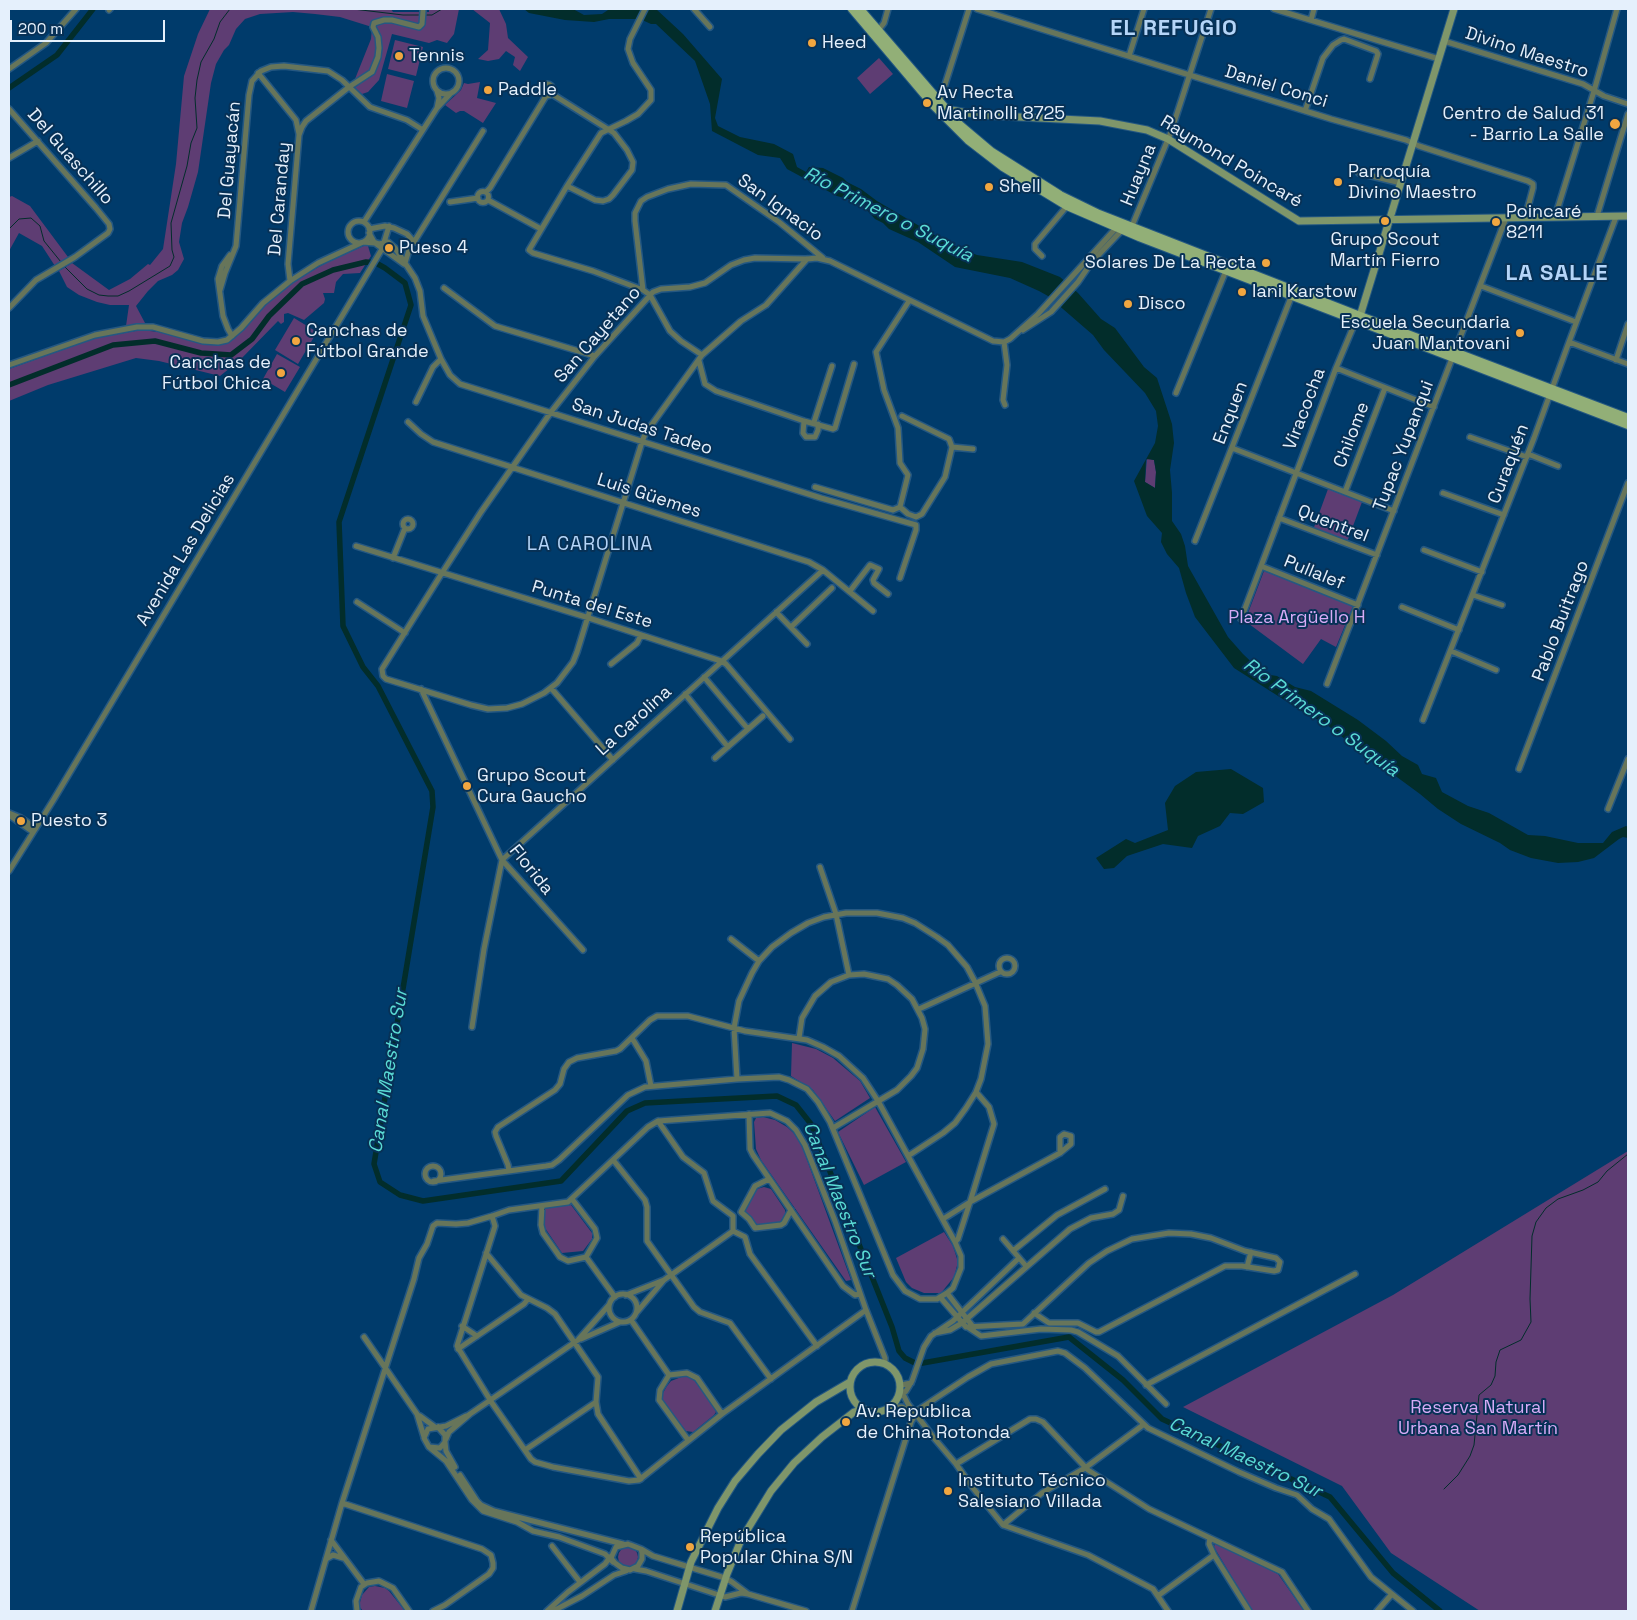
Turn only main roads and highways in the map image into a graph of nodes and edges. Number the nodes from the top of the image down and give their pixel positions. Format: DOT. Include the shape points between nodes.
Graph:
graph roads {
  1 [pos="852,9"];
  2 [pos="860,9"];
  3 [pos="1454,9"];
  4 [pos="876,33"];
  5 [pos="944,112"];
  6 [pos="1628,216"];
  7 [pos="1390,220"];
  8 [pos="1122,226"];
  9 [pos="1227,267"];
  10 [pos="1357,318"];
  11 [pos="1551,392"];
  12 [pos="1628,418"];
  13 [pos="1628,425"];
  14 [pos="850,1382"];
  15 [pos="864,1409"];
  16 [pos="677,1611"];
  17 [pos="715,1611"];
  1 -- 4 [label="main road"];
  2 -- 4 [label="main road"];
  3 -- 7 [label="main road, Viracocha"];
  4 -- 5 [label="main road"];
  5 -- 7 [label="main road, Raymond Poincaré" via="1106,122 1147,130 1168,139 1299,221"];
  5 -- 8 [label="main road" via="1000,158 1060,195"];
  5 -- 8 [label="main road" via="988,157 1067,206"];
  6 -- 7 [label="main road, Raymond Poincaré"];
  7 -- 10 [label="main road, Viracocha"];
  8 -- 9 [label="main road"];
  8 -- 9 [label="main road" via="1160,237"];
  9 -- 10 [label="main road"];
  9 -- 10 [label="main road"];
  10 -- 11 [label="main road"];
  11 -- 12 [label="main road"];
  11 -- 13 [label="main road"];
  14 -- 15 [label="main road" via="851,1396"];
  14 -- 15 [label="main road" via="852,1375 870,1362 885,1363 897,1374 900,1392 891,1407 878,1412"];
  14 -- 16 [label="main road" via="805,1410 781,1430 735,1482 703,1536"];
  15 -- 17 [label="main road" via="854,1412 828,1432 782,1477 750,1522 725,1578"];
}
